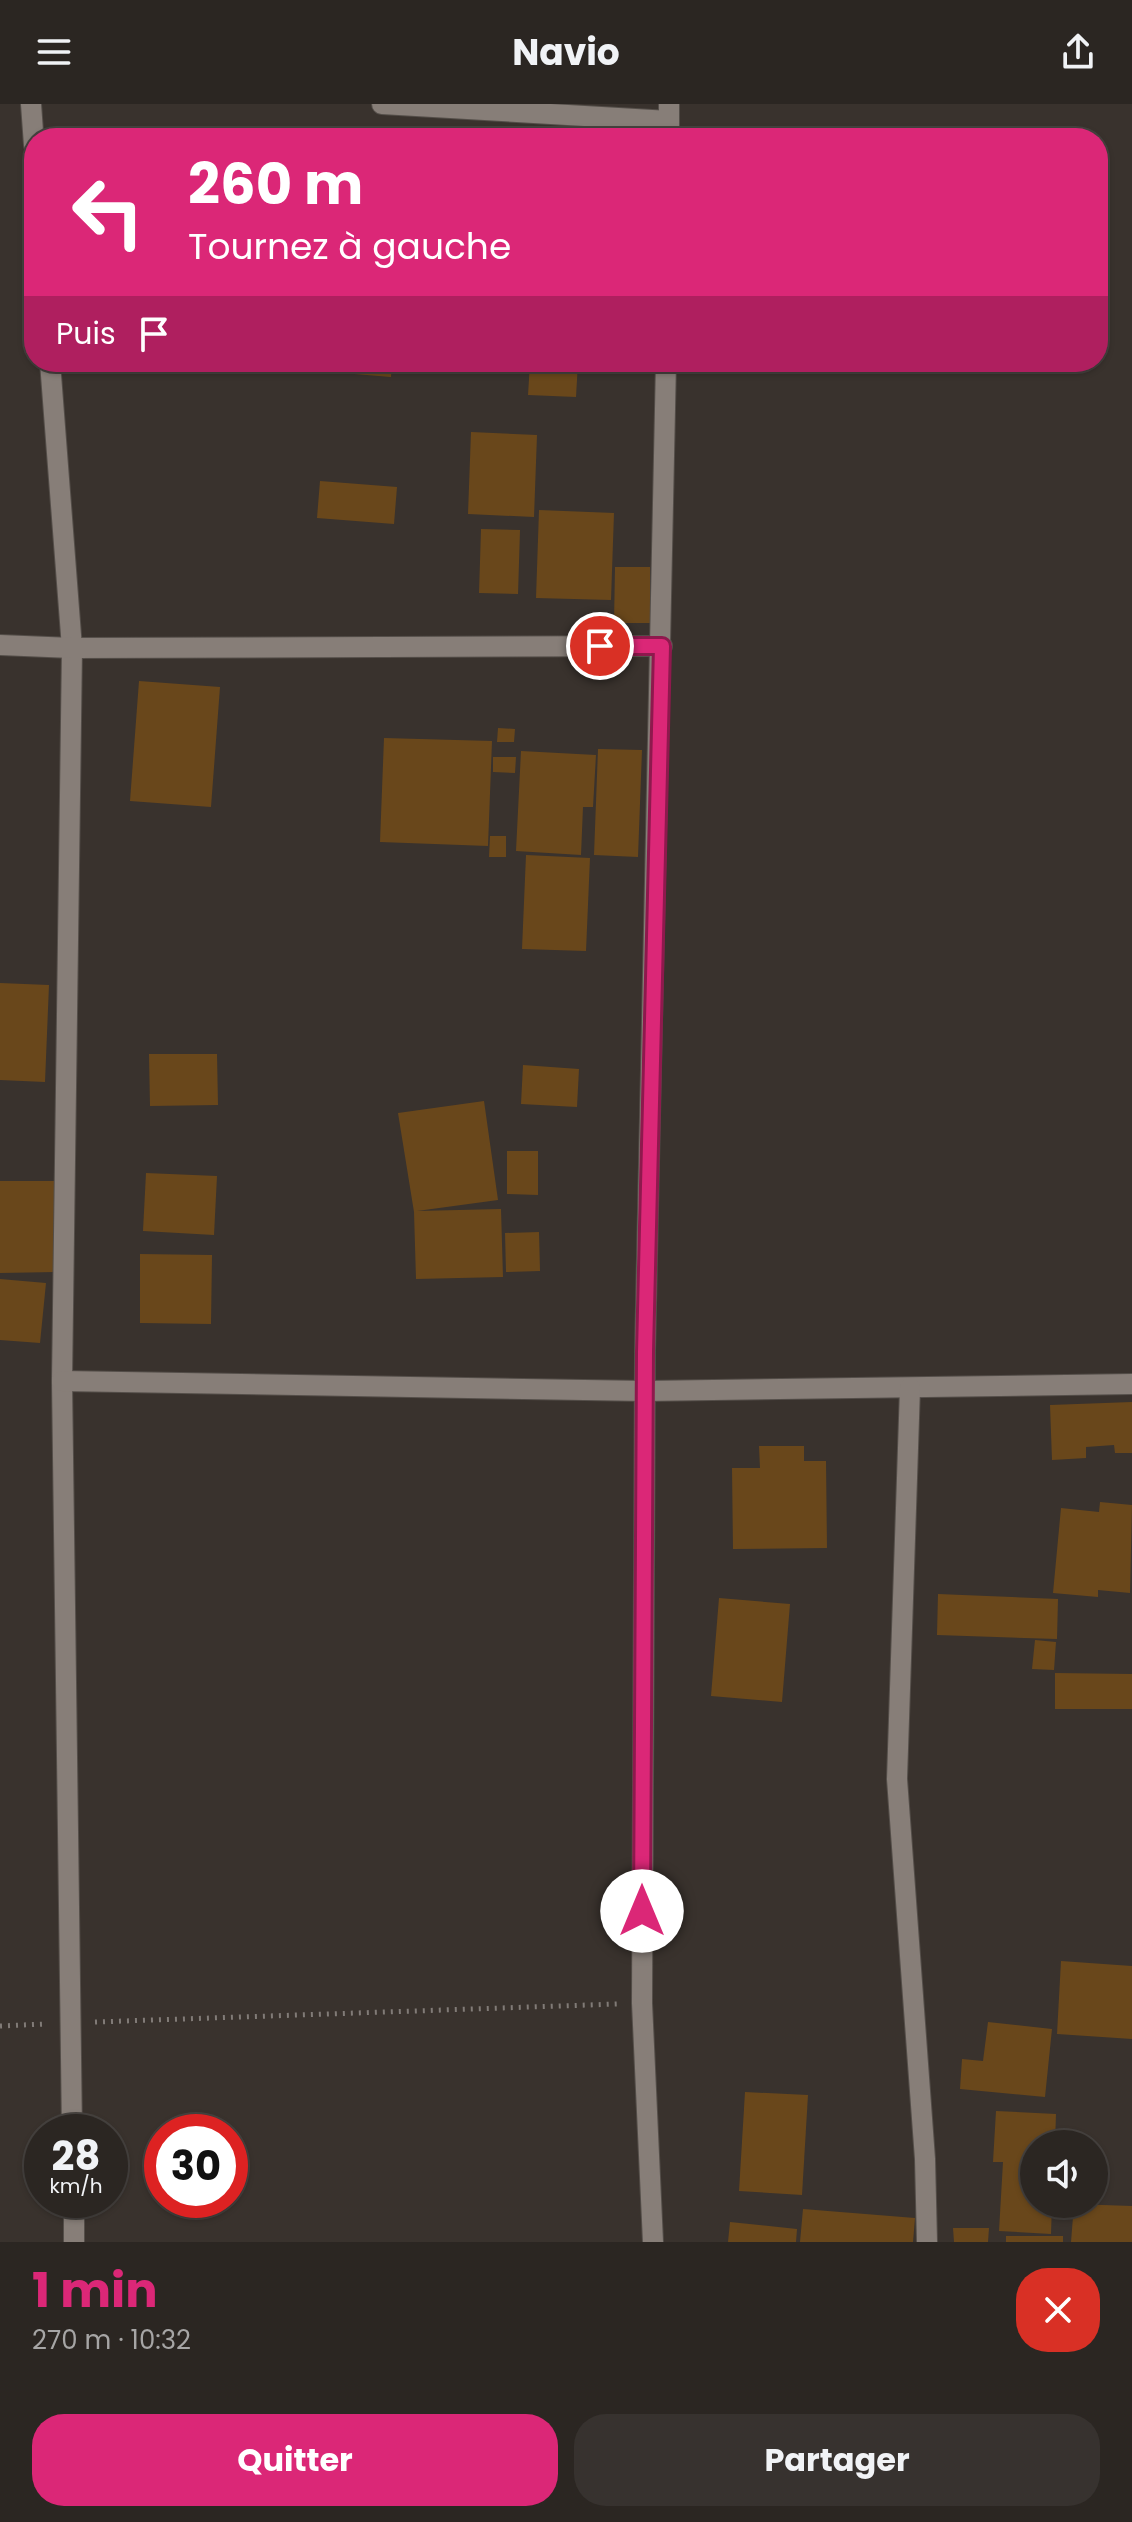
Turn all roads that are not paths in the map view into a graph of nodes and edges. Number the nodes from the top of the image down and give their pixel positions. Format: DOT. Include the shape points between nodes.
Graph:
graph roads {
  1 [pos="31,104"];
  2 [pos="382,104"];
  3 [pos="669,121"];
  4 [pos="33,128"];
  5 [pos="51,372"];
  6 [pos="666,372"];
  7 [pos="0,645"];
  8 [pos="662,646"];
  9 [pos="72,648"];
  10 [pos="62,1381"];
  11 [pos="1132,1384"];
  12 [pos="910,1388"];
  13 [pos="645,1391"];
  14 [pos="72,2114"];
  15 [pos="74,2218"];
  16 [pos="74,2242"];
  17 [pos="653,2242"];
  18 [pos="927,2242"];
  1 -- 4 [label="street"];
  2 -- 3 [label="street"];
  5 -- 9 [label="street"];
  6 -- 8 [label="street"];
  7 -- 9 [label="street"];
  8 -- 9 [label="street"];
  8 -- 13 [label="street"];
  9 -- 10 [label="street"];
  10 -- 13 [label="street"];
  10 -- 14 [label="street"];
  11 -- 12 [label="street"];
  12 -- 13 [label="street"];
  12 -- 18 [label="street" via="897,1779"];
  13 -- 17 [label="street" via="642,2003"];
  15 -- 16 [label="street"];
}
